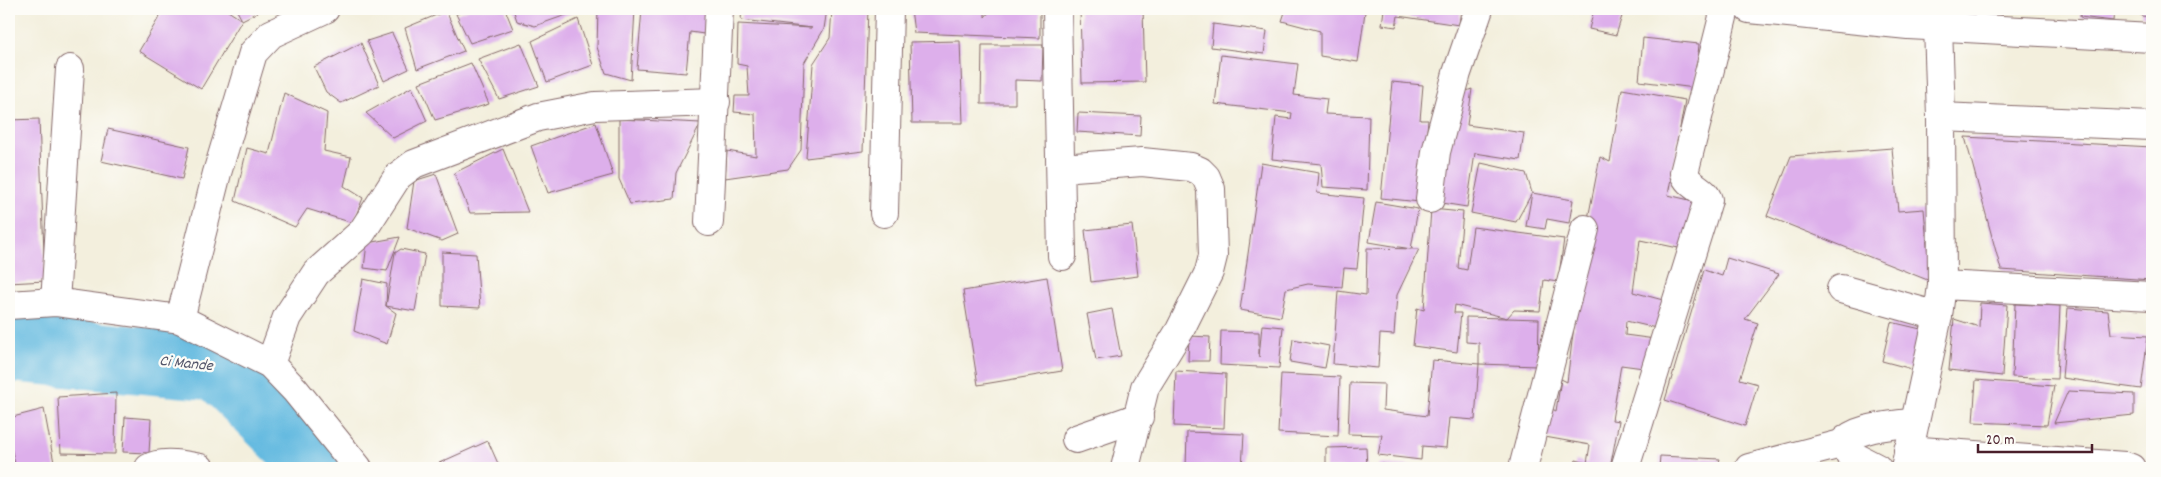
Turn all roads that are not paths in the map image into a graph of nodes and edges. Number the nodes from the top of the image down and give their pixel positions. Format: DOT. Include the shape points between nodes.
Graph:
graph roads {
  1 [pos="325,9"];
  2 [pos="719,9"];
  3 [pos="889,9"];
  4 [pos="1058,9"];
  5 [pos="1479,9"];
  6 [pos="1725,9"];
  7 [pos="1749,9"];
  8 [pos="1909,17"];
  9 [pos="1938,26"];
  10 [pos="2152,38"];
  11 [pos="70,69"];
  12 [pos="716,102"];
  13 [pos="1941,116"];
  14 [pos="2152,126"];
  15 [pos="1061,168"];
  16 [pos="1430,199"];
  17 [pos="884,213"];
  18 [pos="709,222"];
  19 [pos="1585,229"];
  20 [pos="1062,256"];
  21 [pos="1942,285"];
  22 [pos="1841,289"];
  23 [pos="2152,296"];
  24 [pos="55,302"];
  25 [pos="9,305"];
  26 [pos="1938,316"];
  27 [pos="180,319"];
  28 [pos="270,364"];
  29 [pos="1139,417"];
  30 [pos="1915,422"];
  31 [pos="1076,439"];
  32 [pos="1840,444"];
  33 [pos="1906,459"];
  34 [pos="149,468"];
  35 [pos="200,468"];
  36 [pos="358,468"];
  37 [pos="1125,468"];
  38 [pos="1523,468"];
  39 [pos="1625,468"];
  40 [pos="1749,468"];
  41 [pos="1877,468"];
  42 [pos="2131,468"];
  1 -- 27 [label="street" via="271,34 253,53 217,173"];
  2 -- 12 [label="street"];
  3 -- 17 [label="street"];
  4 -- 15 [label="street"];
  5 -- 16 [label="street" via="1457,73 1436,152"];
  6 -- 39 [label="street" via="1684,174 1708,200"];
  7 -- 8 [label="street"];
  8 -- 9 [label="street"];
  9 -- 10 [label="street"];
  9 -- 13 [label="street"];
  11 -- 24 [label="street"];
  12 -- 18 [label="street"];
  12 -- 28 [label="street" via="595,106 538,117 414,164 398,176 362,232 316,273 287,317"];
  13 -- 14 [label="street"];
  13 -- 21 [label="street"];
  15 -- 20 [label="street"];
  15 -- 29 [label="street" via="1142,162 1191,167 1206,177 1211,189 1213,256 1208,272 1180,330 1145,387"];
  19 -- 38 [label="street"];
  21 -- 23 [label="street"];
  21 -- 26 [label="street"];
  22 -- 26 [label="street"];
  24 -- 25 [label="street"];
  24 -- 27 [label="street"];
  26 -- 30 [label="street"];
  27 -- 28 [label="street"];
  28 -- 36 [label="street"];
  29 -- 31 [label="street"];
  29 -- 37 [label="street"];
  30 -- 32 [label="street" via="1858,433"];
  30 -- 33 [label="street"];
  32 -- 40 [label="street"];
  32 -- 41 [label="street" via="1850,454"];
  33 -- 42 [label="street"];
  34 -- 35 [label="street" via="188,465"];
}
